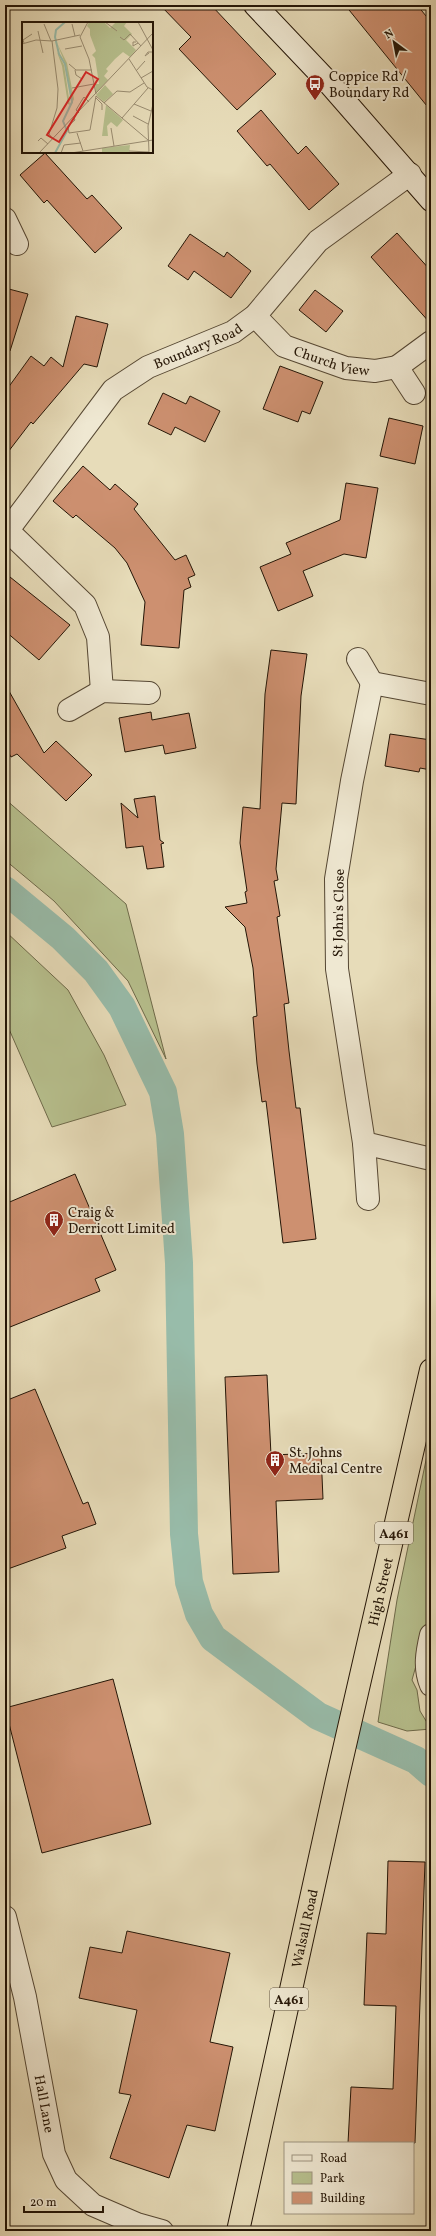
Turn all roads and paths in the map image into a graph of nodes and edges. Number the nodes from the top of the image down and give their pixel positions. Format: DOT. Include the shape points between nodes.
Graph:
graph roads {
  1 [pos="255,5"];
  2 [pos="410,174"];
  3 [pos="431,200"];
  4 [pos="5,219"];
  5 [pos="17,244"];
  6 [pos="255,316"];
  7 [pos="430,342"];
  8 [pos="397,367"];
  9 [pos="414,393"];
  10 [pos="6,533"];
  11 [pos="358,659"];
  12 [pos="372,683"];
  13 [pos="102,691"];
  14 [pos="148,693"];
  15 [pos="431,694"];
  16 [pos="69,710"];
  17 [pos="364,1143"];
  18 [pos="431,1160"];
  19 [pos="368,1199"];
  20 [pos="430,1381"];
  21 [pos="431,1635"];
  22 [pos="431,1685"];
  23 [pos="340,1766"];
  24 [pos="5,1917"];
  25 [pos="162,2231"];
  26 [pos="238,2231"];
  1 -- 2 [label="street"];
  2 -- 3 [label="street"];
  2 -- 6 [label="street, Boundary Road" via="318,241"];
  4 -- 5 [label="street"];
  6 -- 8 [label="street, Church View" via="284,346 346,368 375,371"];
  6 -- 10 [label="street, Boundary Road" via="233,332 148,367 113,390"];
  7 -- 8 [label="street, Church View"];
  8 -- 9 [label="street"];
  10 -- 13 [label="street" via="85,605 98,637"];
  11 -- 12 [label="street"];
  12 -- 15 [label="street"];
  12 -- 17 [label="street, St John's Close" via="352,781 336,880 337,969"];
  13 -- 14 [label="street"];
  13 -- 16 [label="street"];
  17 -- 18 [label="street"];
  17 -- 19 [label="street, St John's Close"];
  20 -- 23 [label="highway, High Street / A461"];
  21 -- 22 [label="street" via="426,1673"];
  23 -- 26 [label="highway, Walsall Road / A461"];
  24 -- 25 [label="street, Hall Lane" via="25,1997 54,2154 66,2180 93,2205 137,2224"];
}
